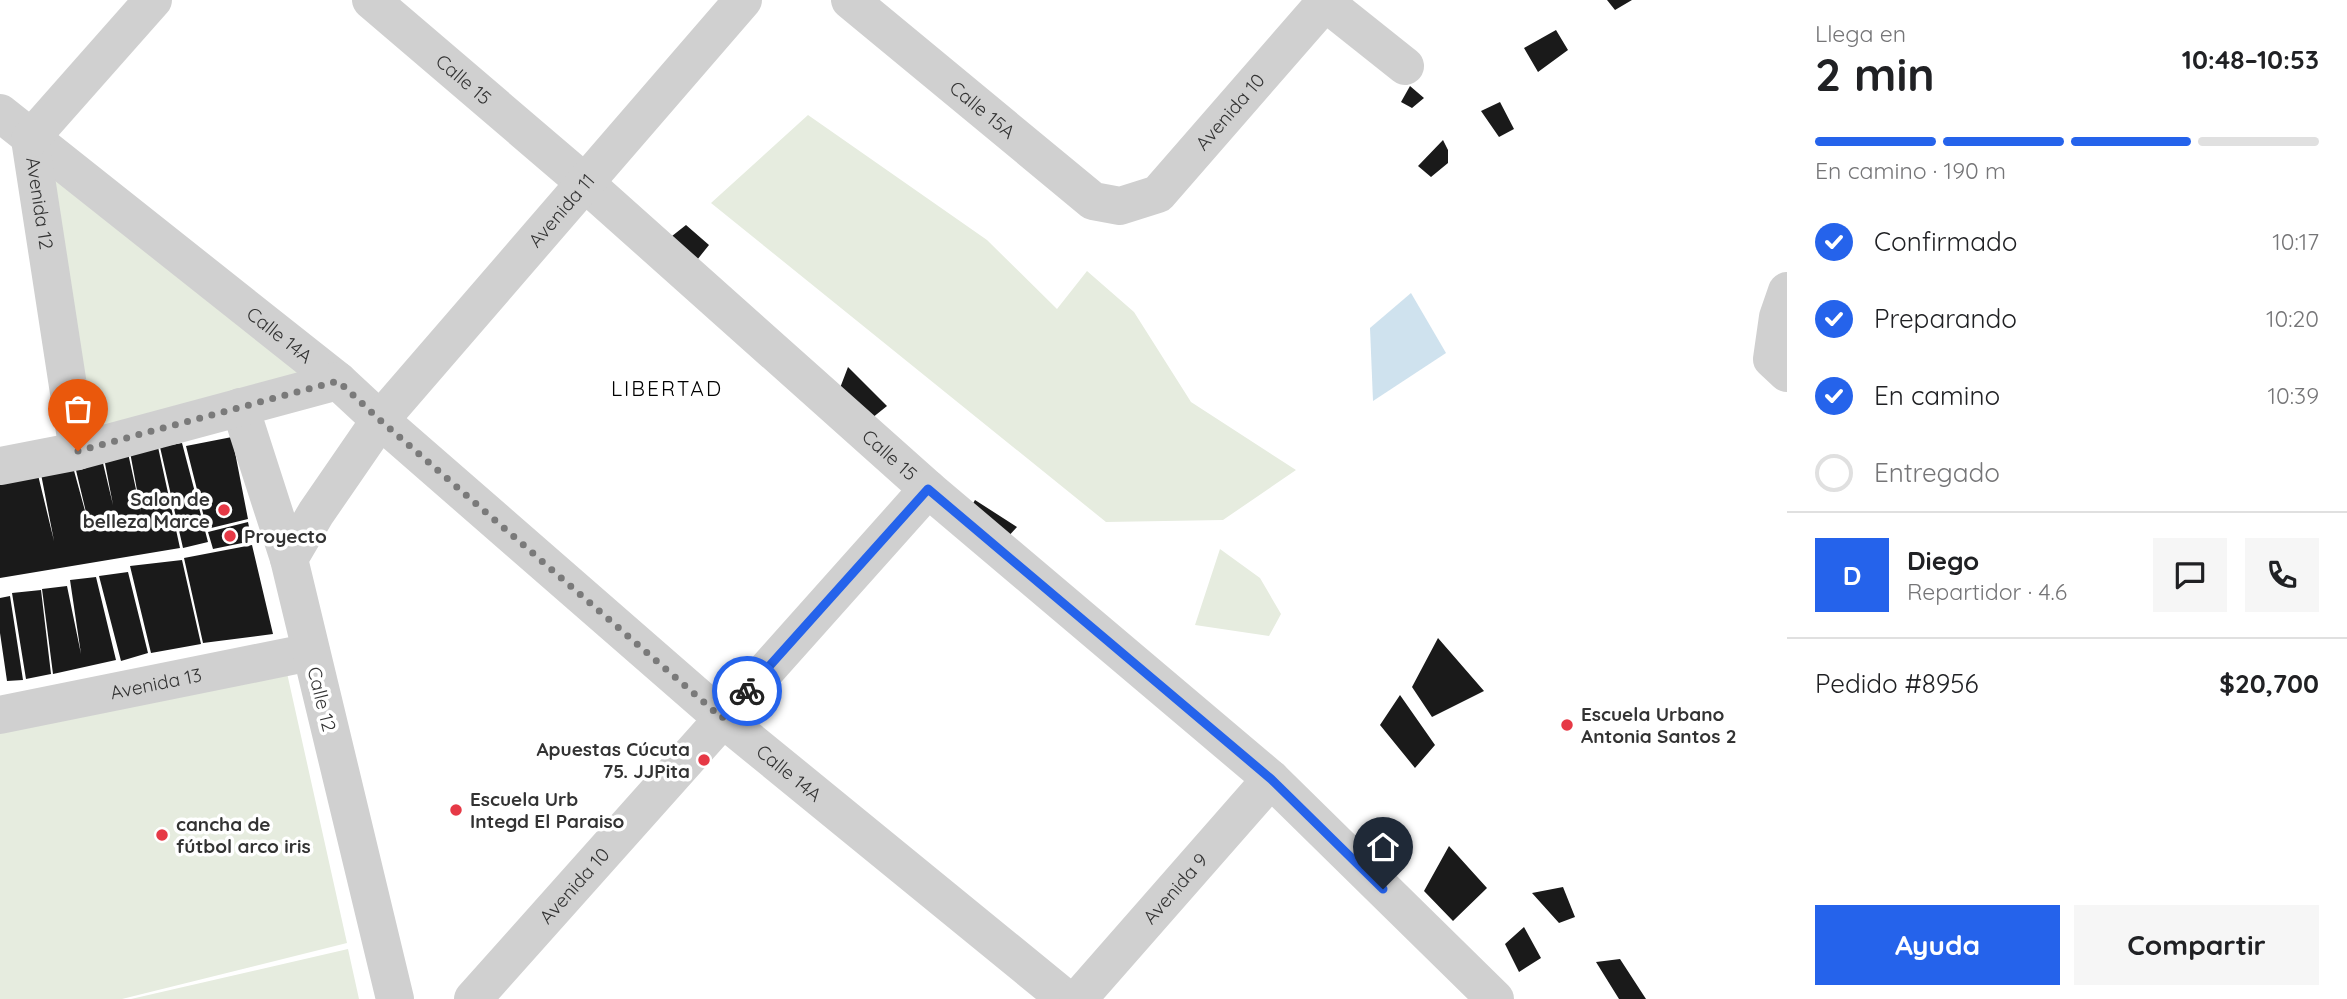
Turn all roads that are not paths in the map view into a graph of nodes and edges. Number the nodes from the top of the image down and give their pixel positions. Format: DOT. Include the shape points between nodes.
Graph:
graph roads {
  1 [pos="153,0"];
  2 [pos="371,0"];
  3 [pos="743,0"];
  4 [pos="850,0"];
  5 [pos="1325,1"];
  6 [pos="1405,66"];
  7 [pos="0,113"];
  8 [pos="30,139"];
  9 [pos="585,183"];
  10 [pos="1120,206"];
  11 [pos="1782,304"];
  12 [pos="1787,373"];
  13 [pos="338,381"];
  14 [pos="240,407"];
  15 [pos="380,420"];
  16 [pos="78,451"];
  17 [pos="0,466"];
  18 [pos="928,489"];
  19 [pos="289,559"];
  20 [pos="311,652"];
  21 [pos="0,715"];
  22 [pos="722,718"];
  23 [pos="1271,779"];
  24 [pos="400,996"];
  25 [pos="473,999"];
  26 [pos="1066,999"];
  27 [pos="1078,999"];
  28 [pos="1495,999"];
  1 -- 8 [label="street, Avenida 12"];
  2 -- 9 [label="street, Calle 15"];
  3 -- 9 [label="street, Avenida 11"];
  4 -- 10 [label="street, Calle 15A" via="1093,201"];
  5 -- 6 [label="street"];
  5 -- 10 [label="street, Avenida 10" via="1158,194"];
  7 -- 8 [label="street, Calle 14A"];
  8 -- 13 [label="street, Calle 14A"];
  8 -- 16 [label="street, Avenida 12"];
  9 -- 15 [label="street, Avenida 11"];
  9 -- 18 [label="street, Calle 15"];
  11 -- 12 [label="street" via="1772,359"];
  13 -- 14 [label="street"];
  13 -- 15 [label="street, Calle 14A"];
  14 -- 16 [label="street"];
  14 -- 19 [label="street, Calle 12"];
  15 -- 19 [label="street"];
  15 -- 22 [label="street, Calle 14A"];
  16 -- 17 [label="street"];
  18 -- 22 [label="street, Avenida 10"];
  18 -- 23 [label="street, Calle 15"];
  19 -- 20 [label="street, Calle 12"];
  20 -- 21 [label="street, Avenida 13"];
  20 -- 24 [label="street, Calle 12"];
  22 -- 25 [label="street, Avenida 10"];
  22 -- 26 [label="street, Calle 14A"];
  23 -- 27 [label="street, Avenida 9"];
  23 -- 28 [label="street, Calle 15"];
}
